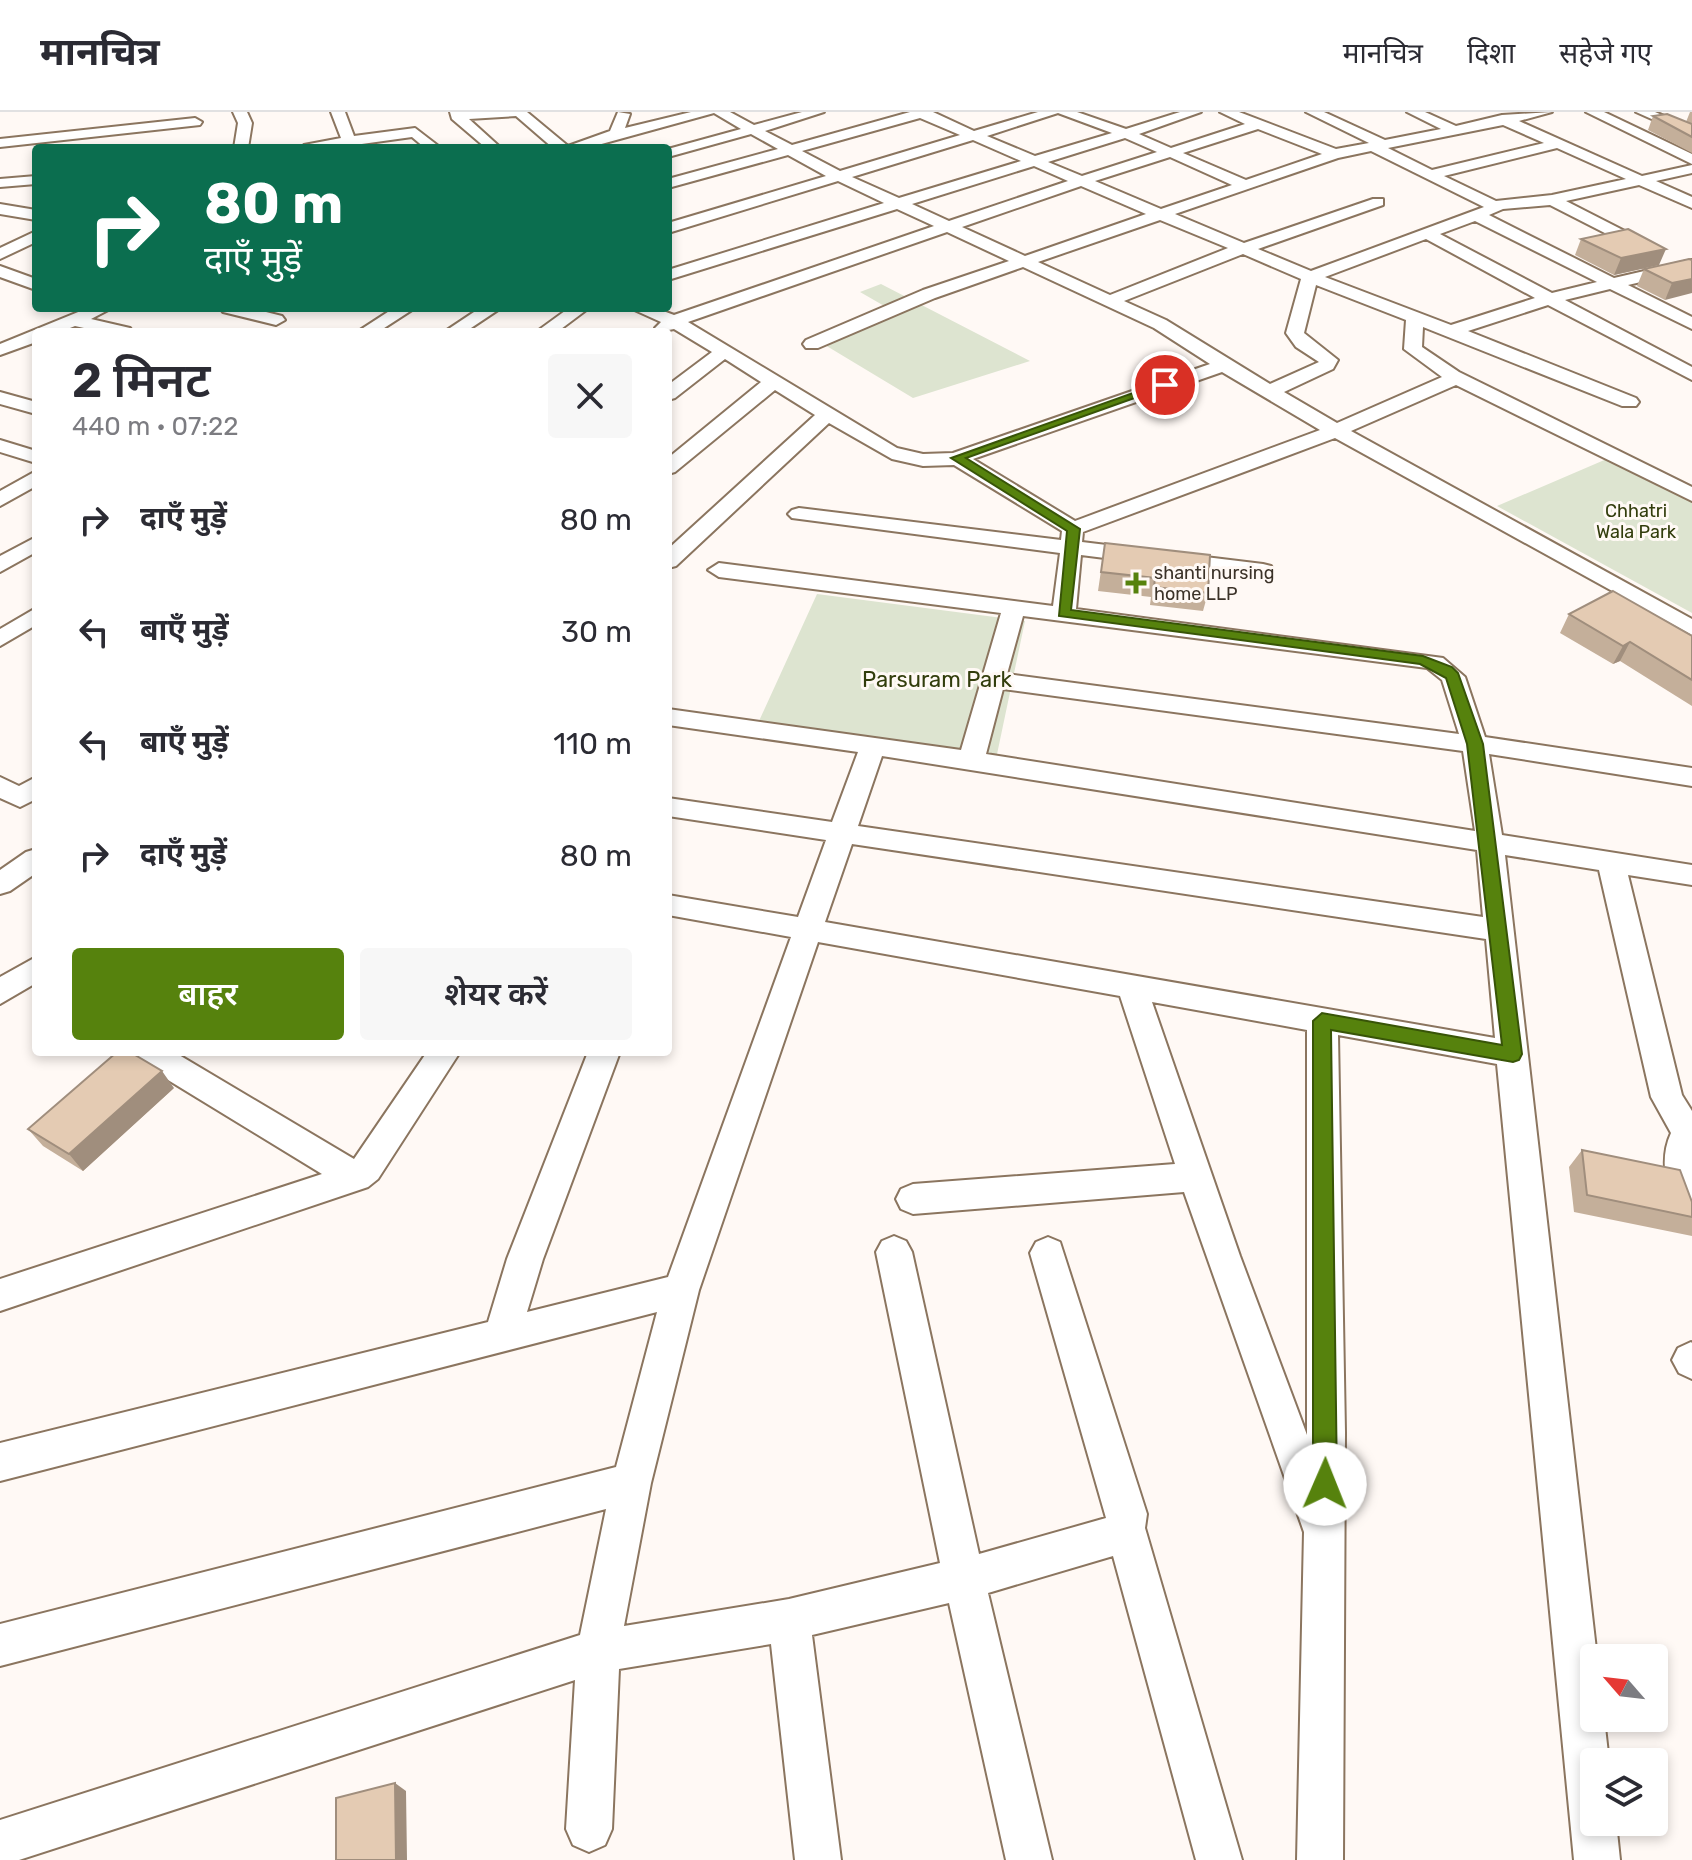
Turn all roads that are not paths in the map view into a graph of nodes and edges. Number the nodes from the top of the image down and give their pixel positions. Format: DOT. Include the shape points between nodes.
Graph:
graph roads {
  1 [pos="156,112"];
  2 [pos="240,112"];
  3 [pos="338,112"];
  4 [pos="519,112"];
  5 [pos="624,112"];
  6 [pos="708,112"];
  7 [pos="817,112"];
  8 [pos="921,112"];
  9 [pos="1052,112"];
  10 [pos="1064,112"];
  11 [pos="1194,112"];
  12 [pos="1227,112"];
  13 [pos="1313,112"];
  14 [pos="1414,112"];
  15 [pos="1545,112"];
  16 [pos="1593,112"];
  17 [pos="1643,112"];
  18 [pos="136,113"];
  19 [pos="457,114"];
  20 [pos="732,114"];
  21 [pos="1508,116"];
  22 [pos="195,122"];
  23 [pos="1256,125"];
  24 [pos="412,127"];
  25 [pos="1455,130"];
  26 [pos="128,131"];
  27 [pos="750,131"];
  28 [pos="1692,133"];
  29 [pos="616,134"];
  30 [pos="1128,134"];
  31 [pos="972,135"];
  32 [pos="349,141"];
  33 [pos="0,143"];
  34 [pos="121,144"];
  35 [pos="242,144"];
  36 [pos="330,144"];
  37 [pos="392,144"];
  38 [pos="430,144"];
  39 [pos="490,144"];
  40 [pos="557,144"];
  41 [pos="585,144"];
  42 [pos="1557,144"];
  43 [pos="1380,146"];
  44 [pos="788,150"];
  45 [pos="672,152"];
  46 [pos="1174,152"];
  47 [pos="1335,154"];
  48 [pos="1692,160"];
  49 [pos="1038,161"];
  50 [pos="1692,169"];
  51 [pos="1433,174"];
  52 [pos="836,175"];
  53 [pos="1641,179"];
  54 [pos="32,180"];
  55 [pos="1081,181"];
  56 [pos="0,183"];
  57 [pos="672,183"];
  58 [pos="1243,184"];
  59 [pos="1552,200"];
  60 [pos="897,202"];
  61 [pos="1378,202"];
  62 [pos="1692,203"];
  63 [pos="1497,205"];
  64 [pos="0,209"];
  65 [pos="1159,213"];
  66 [pos="32,214"];
  67 [pos="1478,216"];
  68 [pos="953,226"];
  69 [pos="672,227"];
  70 [pos="1428,234"];
  71 [pos="32,238"];
  72 [pos="0,244"];
  73 [pos="18,245"];
  74 [pos="32,247"];
  75 [pos="1244,249"];
  76 [pos="0,254"];
  77 [pos="1024,261"];
  78 [pos="1689,268"];
  79 [pos="0,271"];
  80 [pos="672,274"];
  81 [pos="1310,277"];
  82 [pos="32,283"];
  83 [pos="1611,283"];
  84 [pos="1552,298"];
  85 [pos="1109,301"];
  86 [pos="1669,311"];
  87 [pos="91,312"];
  88 [pos="245,312"];
  89 [pos="287,312"];
  90 [pos="399,312"];
  91 [pos="486,312"];
  92 [pos="574,312"];
  93 [pos="645,312"];
  94 [pos="1415,318"];
  95 [pos="73,320"];
  96 [pos="276,320"];
  97 [pos="1692,324"];
  98 [pos="666,326"];
  99 [pos="1608,327"];
  100 [pos="59,328"];
  101 [pos="107,328"];
  102 [pos="263,328"];
  103 [pos="373,328"];
  104 [pos="460,328"];
  105 [pos="551,328"];
  106 [pos="672,329"];
  107 [pos="1450,331"];
  108 [pos="32,340"];
  109 [pos="5,342"];
  110 [pos="812,344"];
  111 [pos="724,351"];
  112 [pos="1692,355"];
  113 [pos="1670,362"];
  114 [pos="1224,365"];
  115 [pos="1650,368"];
  116 [pos="1692,374"];
  117 [pos="1453,376"];
  118 [pos="774,381"];
  119 [pos="672,391"];
  120 [pos="1271,391"];
  121 [pos="0,398"];
  122 [pos="1629,402"];
  123 [pos="32,407"];
  124 [pos="828,413"];
  125 [pos="1336,431"];
  126 [pos="0,446"];
  127 [pos="32,456"];
  128 [pos="957,458"];
  129 [pos="672,465"];
  130 [pos="32,480"];
  131 [pos="1692,495"];
  132 [pos="0,500"];
  133 [pos="799,514"];
  134 [pos="1072,539"];
  135 [pos="32,545"];
  136 [pos="672,557"];
  137 [pos="0,565"];
  138 [pos="719,570"];
  139 [pos="1263,571"];
  140 [pos="1014,608"];
  141 [pos="1064,613"];
  142 [pos="32,618"];
  143 [pos="1692,628"];
  144 [pos="0,639"];
  145 [pos="994,680"];
  146 [pos="672,718"];
  147 [pos="1475,744"];
  148 [pos="872,748"];
  149 [pos="971,760"];
  150 [pos="1692,777"];
  151 [pos="0,786"];
  152 [pos="32,789"];
  153 [pos="672,808"];
  154 [pos="843,834"];
  155 [pos="1490,843"];
  156 [pos="32,862"];
  157 [pos="1611,862"];
  158 [pos="1692,875"];
  159 [pos="0,884"];
  160 [pos="672,906"];
  161 [pos="1499,930"];
  162 [pos="809,932"];
  163 [pos="32,973"];
  164 [pos="1132,988"];
  165 [pos="0,992"];
  166 [pos="1322,1021"];
  167 [pos="1513,1054"];
  168 [pos="155,1056"];
  169 [pos="441,1056"];
  170 [pos="602,1056"];
  171 [pos="1690,1132"];
  172 [pos="356,1177"];
  173 [pos="1196,1177"];
  174 [pos="913,1199"];
  175 [pos="1692,1208"];
  176 [pos="894,1252"];
  177 [pos="1048,1253"];
  178 [pos="681,1290"];
  179 [pos="0,1295"];
  180 [pos="502,1335"];
  181 [pos="0,1462"];
  182 [pos="631,1483"];
  183 [pos="1125,1528"];
  184 [pos="1324,1536"];
  185 [pos="964,1579"];
  186 [pos="789,1620"];
  187 [pos="0,1645"];
  188 [pos="598,1651"];
  189 [pos="589,1829"];
  190 [pos="0,1843"];
  191 [pos="818,1860"];
  192 [pos="1029,1860"];
  193 [pos="1219,1860"];
  194 [pos="1320,1860"];
  195 [pos="1597,1860"];
  1 -- 18 [label="street"];
  2 -- 35 [label="street" via="245,123"];
  3 -- 32 [label="street"];
  4 -- 19 [label="street"];
  4 -- 40 [label="street"];
  5 -- 29 [label="street"];
  6 -- 29 [label="street"];
  7 -- 27 [label="street"];
  8 -- 31 [label="street"];
  8 -- 44 [label="street"];
  9 -- 31 [label="street"];
  10 -- 30 [label="street"];
  11 -- 30 [label="street"];
  12 -- 23 [label="street"];
  13 -- 43 [label="street"];
  14 -- 25 [label="street"];
  15 -- 21 [label="street"];
  16 -- 48 [label="street"];
  17 -- 28 [label="street"];
  18 -- 26 [label="street"];
  19 -- 39 [label="street"];
  20 -- 27 [label="street"];
  21 -- 25 [label="street"];
  21 -- 42 [label="street"];
  22 -- 26 [label="street"];
  23 -- 46 [label="street"];
  23 -- 47 [label="street"];
  24 -- 32 [label="street"];
  24 -- 37 [label="street"];
  24 -- 38 [label="street"];
  25 -- 43 [label="street"];
  26 -- 33 [label="street"];
  26 -- 34 [label="street"];
  27 -- 44 [label="street"];
  27 -- 45 [label="street"];
  29 -- 41 [label="street"];
  30 -- 46 [label="street"];
  30 -- 49 [label="street"];
  31 -- 49 [label="street"];
  31 -- 52 [label="street"];
  32 -- 36 [label="street"];
  42 -- 51 [label="street"];
  42 -- 53 [label="street"];
  43 -- 47 [label="street"];
  43 -- 51 [label="street"];
  44 -- 52 [label="street"];
  44 -- 57 [label="street"];
  46 -- 55 [label="street"];
  46 -- 58 [label="street"];
  47 -- 58 [label="street"];
  49 -- 55 [label="street"];
  49 -- 60 [label="street"];
  50 -- 53 [label="street"];
  51 -- 63 [label="street"];
  52 -- 60 [label="street"];
  52 -- 69 [label="street"];
  53 -- 59 [label="street"];
  53 -- 62 [label="street"];
  54 -- 56 [label="street"];
  55 -- 65 [label="street"];
  55 -- 68 [label="street"];
  58 -- 65 [label="street"];
  59 -- 63 [label="street"];
  59 -- 78 [label="street"];
  60 -- 68 [label="street"];
  60 -- 80 [label="street"];
  61 -- 75 [label="street"];
  63 -- 67 [label="street"];
  64 -- 66 [label="street"];
  65 -- 75 [label="street"];
  65 -- 77 [label="street"];
  67 -- 70 [label="street"];
  67 -- 83 [label="street"];
  68 -- 77 [label="street"];
  68 -- 98 [label="street"];
  70 -- 81 [label="street"];
  70 -- 84 [label="street"];
  71 -- 73 [label="street"];
  72 -- 73 [label="street"];
  73 -- 74 [label="street"];
  73 -- 76 [label="street"];
  75 -- 81 [label="street"];
  75 -- 85 [label="street"];
  77 -- 85 [label="street"];
  77 -- 110 [label="street"];
  78 -- 83 [label="street"];
  79 -- 82 [label="street"];
  81 -- 94 [label="street"];
  81 -- 120 [label="street" via="1295,333 1329,360"];
  83 -- 84 [label="street"];
  83 -- 86 [label="street"];
  84 -- 99 [label="street"];
  84 -- 107 [label="street"];
  85 -- 114 [label="street" via="1160,324"];
  86 -- 97 [label="street"];
  86 -- 99 [label="street"];
  87 -- 95 [label="street"];
  88 -- 96 [label="street"];
  89 -- 96 [label="street"];
  90 -- 103 [label="street"];
  91 -- 104 [label="street"];
  92 -- 105 [label="street"];
  93 -- 98 [label="street"];
  94 -- 107 [label="street"];
  94 -- 117 [label="street" via="1413,349"];
  95 -- 100 [label="street"];
  95 -- 101 [label="street"];
  96 -- 102 [label="street"];
  99 -- 113 [label="street"];
  106 -- 111 [label="street"];
  107 -- 122 [label="street"];
  108 -- 109 [label="street"];
  111 -- 118 [label="street"];
  111 -- 119 [label="street"];
  112 -- 113 [label="street"];
  113 -- 115 [label="street"];
  113 -- 116 [label="street"];
  114 -- 120 [label="street"];
  114 -- 128 [label="street"];
  117 -- 125 [label="street"];
  117 -- 131 [label="street"];
  118 -- 124 [label="street"];
  118 -- 129 [label="street"];
  120 -- 125 [label="street"];
  121 -- 123 [label="street"];
  124 -- 128 [label="street" via="903,457 937,462"];
  124 -- 136 [label="street"];
  125 -- 134 [label="street"];
  125 -- 143 [label="street"];
  126 -- 127 [label="street"];
  128 -- 134 [label="street"];
  130 -- 132 [label="street"];
  133 -- 134 [label="street"];
  134 -- 139 [label="street"];
  134 -- 141 [label="street"];
  135 -- 137 [label="street"];
  138 -- 140 [label="street"];
  140 -- 141 [label="street"];
  140 -- 145 [label="street"];
  141 -- 147 [label="street" via="1435,663 1453,677"];
  142 -- 144 [label="street"];
  145 -- 147 [label="street"];
  145 -- 149 [label="street"];
  146 -- 148 [label="street"];
  147 -- 150 [label="street"];
  147 -- 155 [label="street"];
  148 -- 149 [label="street"];
  148 -- 154 [label="street"];
  149 -- 155 [label="street"];
  151 -- 152 [label="street" via="20,798"];
  153 -- 154 [label="street"];
  154 -- 161 [label="street"];
  154 -- 162 [label="street"];
  155 -- 157 [label="street"];
  155 -- 161 [label="street"];
  156 -- 159 [label="street"];
  157 -- 158 [label="street"];
  157 -- 171 [label="street" via="1667,1097"];
  160 -- 162 [label="street"];
  161 -- 167 [label="street"];
  162 -- 164 [label="street"];
  162 -- 178 [label="street"];
  163 -- 165 [label="street"];
  164 -- 166 [label="street"];
  164 -- 173 [label="street"];
  166 -- 167 [label="street"];
  166 -- 184 [label="street"];
  167 -- 195 [label="street"];
  168 -- 172 [label="street"];
  169 -- 172 [label="street"];
  170 -- 180 [label="street" via="525,1259"];
  171 -- 175 [label="street" via="1680,1144 1679,1157"];
  172 -- 179 [label="street"];
  173 -- 174 [label="street"];
  173 -- 184 [label="street"];
  176 -- 185 [label="street"];
  177 -- 183 [label="street" via="1127,1514"];
  178 -- 180 [label="street"];
  178 -- 182 [label="street"];
  180 -- 181 [label="street"];
  182 -- 187 [label="street"];
  182 -- 188 [label="street"];
  183 -- 185 [label="street" via="1079,1547"];
  183 -- 193 [label="street"];
  184 -- 194 [label="street"];
  185 -- 186 [label="street"];
  185 -- 192 [label="street"];
  186 -- 188 [label="street"];
  186 -- 191 [label="street"];
  188 -- 189 [label="street"];
  188 -- 190 [label="street"];
}
